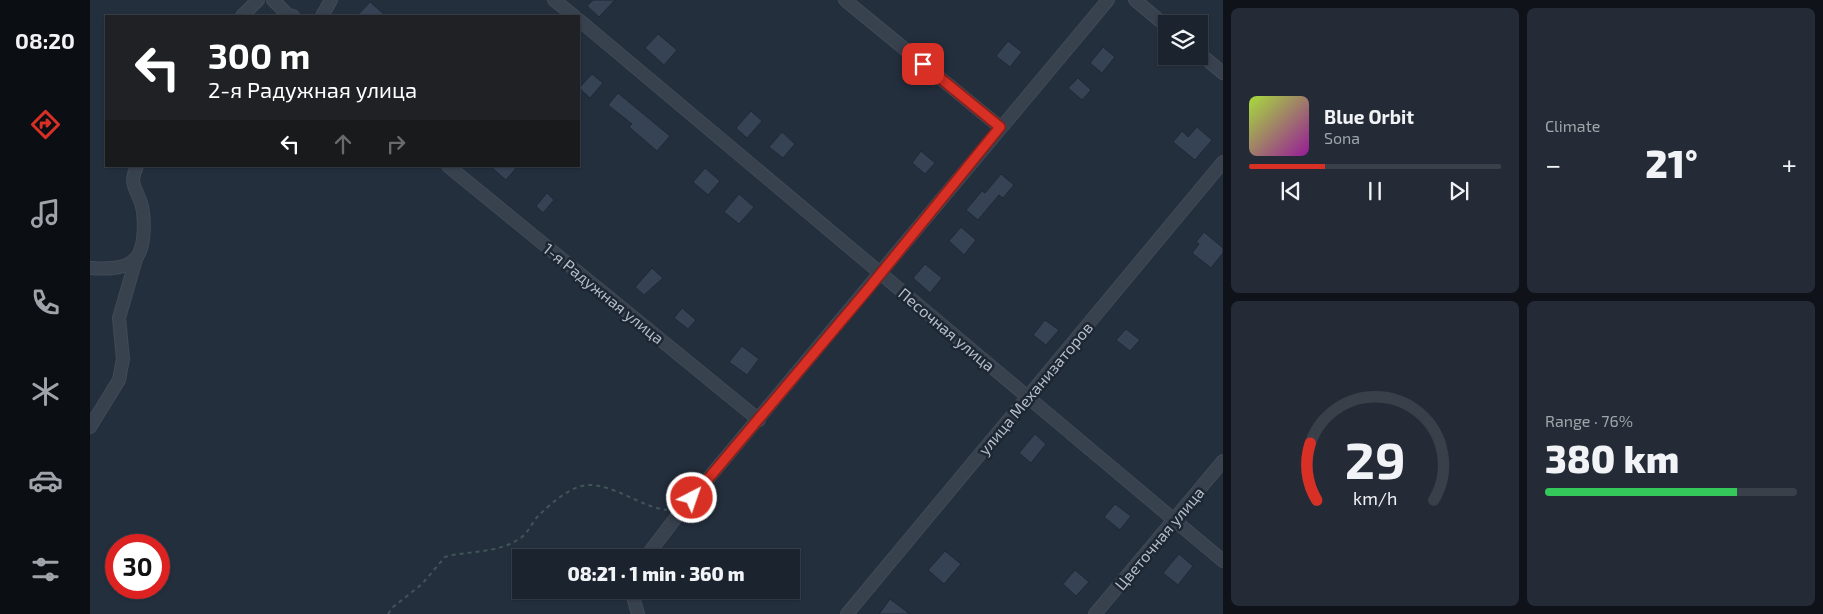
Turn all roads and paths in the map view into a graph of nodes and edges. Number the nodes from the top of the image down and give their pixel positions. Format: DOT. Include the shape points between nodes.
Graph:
graph roads {
  1 [pos="257,0"];
  2 [pos="273,0"];
  3 [pos="331,0"];
  4 [pos="554,0"];
  5 [pos="846,0"];
  6 [pos="1108,0"];
  7 [pos="1135,0"];
  8 [pos="243,15"];
  9 [pos="290,15"];
  10 [pos="323,15"];
  11 [pos="573,15"];
  12 [pos="1158,19"];
  13 [pos="580,21"];
  14 [pos="1208,60"];
  15 [pos="1223,73"];
  16 [pos="1000,127"];
  17 [pos="1223,162"];
  18 [pos="137,167"];
  19 [pos="449,167"];
  20 [pos="136,259"];
  21 [pos="90,268"];
  22 [pos="881,274"];
  23 [pos="1027,397"];
  24 [pos="759,420"];
  25 [pos="90,427"];
  26 [pos="1223,461"];
  27 [pos="680,511"];
  28 [pos="1174,520"];
  29 [pos="652,549"];
  30 [pos="1223,561"];
  31 [pos="634,599"];
  32 [pos="388,614"];
  33 [pos="638,614"];
  34 [pos="847,614"];
  35 [pos="1094,614"];
  1 -- 8 [label="street"];
  2 -- 9 [label="street"];
  3 -- 10 [label="street"];
  4 -- 11 [label="street"];
  5 -- 16 [label="street"];
  6 -- 16 [label="street"];
  7 -- 12 [label="street"];
  13 -- 22 [label="street, Песочная улица"];
  14 -- 15 [label="street"];
  16 -- 22 [label="street"];
  17 -- 23 [label="street, улица Механизаторов"];
  18 -- 20 [label="street" via="133,186 141,202 144,221"];
  19 -- 24 [label="street, 1-я Радужная улица"];
  20 -- 21 [label="street" via="127,265"];
  20 -- 25 [label="street" via="120,318 123,359 119,380"];
  22 -- 23 [label="street, Песочная улица"];
  22 -- 24 [label="street"];
  23 -- 28 [label="street, Песочная улица"];
  23 -- 34 [label="street, улица Механизаторов"];
  24 -- 27 [label="street"];
  26 -- 28 [label="street, Цветочная улица"];
  27 -- 29 [label="street"];
  27 -- 32 [label="path" via="659,509 619,491 591,485 576,486 539,515 521,538 488,552 445,557 422,584"];
  28 -- 30 [label="street, Песочная улица"];
  28 -- 35 [label="street, Цветочная улица"];
  31 -- 33 [label="street"];
}
